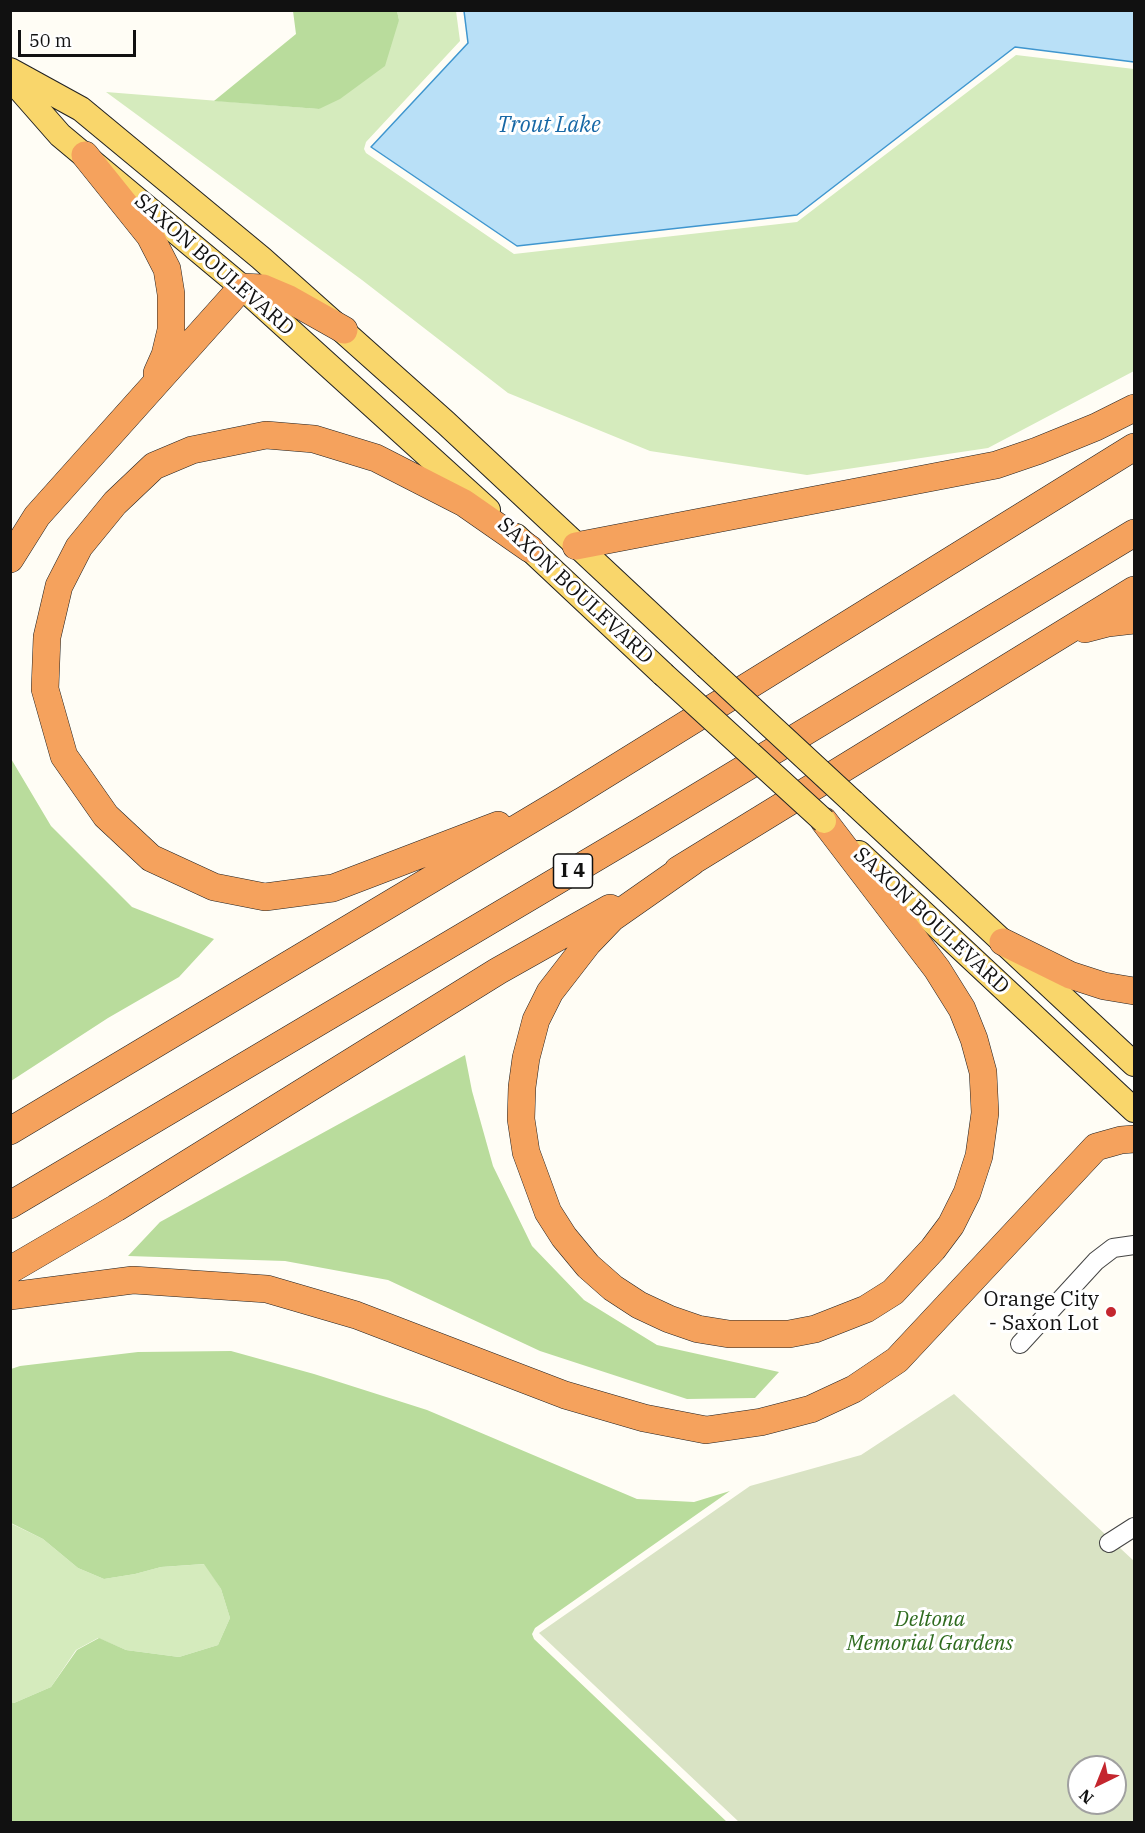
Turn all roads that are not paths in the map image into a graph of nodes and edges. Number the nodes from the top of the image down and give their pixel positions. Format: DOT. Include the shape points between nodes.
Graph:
graph roads {
  1 [pos="10,70"];
  2 [pos="10,78"];
  3 [pos="85,155"];
  4 [pos="242,287"];
  5 [pos="344,330"];
  6 [pos="151,387"];
  7 [pos="1134,408"];
  8 [pos="1134,447"];
  9 [pos="1134,533"];
  10 [pos="576,546"];
  11 [pos="530,549"];
  12 [pos="10,559"];
  13 [pos="1134,590"];
  14 [pos="1134,620"];
  15 [pos="1051,643"];
  16 [pos="564,800"];
  17 [pos="824,821"];
  18 [pos="692,862"];
  19 [pos="1003,942"];
  20 [pos="1134,991"];
  21 [pos="1134,1064"];
  22 [pos="1134,1110"];
  23 [pos="10,1131"];
  24 [pos="1134,1139"];
  25 [pos="10,1205"];
  26 [pos="1134,1245"];
  27 [pos="10,1270"];
  28 [pos="10,1296"];
  29 [pos="1020,1344"];
  30 [pos="1134,1527"];
  31 [pos="1109,1543"];
  1 -- 5 [label="main road, SAXON BOULEVARD" via="81,109"];
  2 -- 3 [label="main road, SAXON BOULEVARD" via="60,135"];
  3 -- 4 [label="main road, SAXON BOULEVARD"];
  3 -- 6 [label="highway" via="150,236 167,269 171,330"];
  4 -- 5 [label="highway" via="263,288"];
  4 -- 6 [label="highway"];
  4 -- 11 [label="main road, SAXON BOULEVARD"];
  5 -- 10 [label="main road, SAXON BOULEVARD"];
  6 -- 12 [label="highway" via="37,516"];
  7 -- 10 [label="highway" via="1096,428 996,465"];
  8 -- 16 [label="highway"];
  9 -- 25 [label="highway, I 4"];
  10 -- 19 [label="main road, SAXON BOULEVARD, bridge"];
  11 -- 16 [label="highway" via="464,503 407,473 376,458 314,439 266,435 192,450 154,466 115,503 79,547 59,586 47,637 45,689 64,756 106,816 151,858 214,887 265,897 333,888"];
  11 -- 17 [label="main road, SAXON BOULEVARD, bridge"];
  13 -- 15 [label="highway"];
  14 -- 15 [label="highway" via="1108,623"];
  15 -- 18 [label="highway"];
  16 -- 23 [label="highway"];
  17 -- 18 [label="highway" via="938,969 962,1009 983,1072 984,1113 979,1156 967,1193 933,1249 893,1292 866,1309 815,1329 789,1334 729,1334 698,1329 639,1305 588,1266 564,1237 548,1212 526,1152 521,1119 526,1058 536,1020 550,992 612,918"];
  17 -- 22 [label="main road, SAXON BOULEVARD"];
  18 -- 27 [label="highway" via="498,971"];
  19 -- 20 [label="highway" via="1070,975"];
  19 -- 21 [label="main road, SAXON BOULEVARD"];
  24 -- 28 [label="highway" via="1096,1146 897,1359 854,1389 811,1408 761,1422 706,1430 644,1418 565,1395 356,1315 267,1289 133,1280"];
  26 -- 29 [label="street" via="1113,1248 1096,1261"];
  30 -- 31 [label="street"];
}
